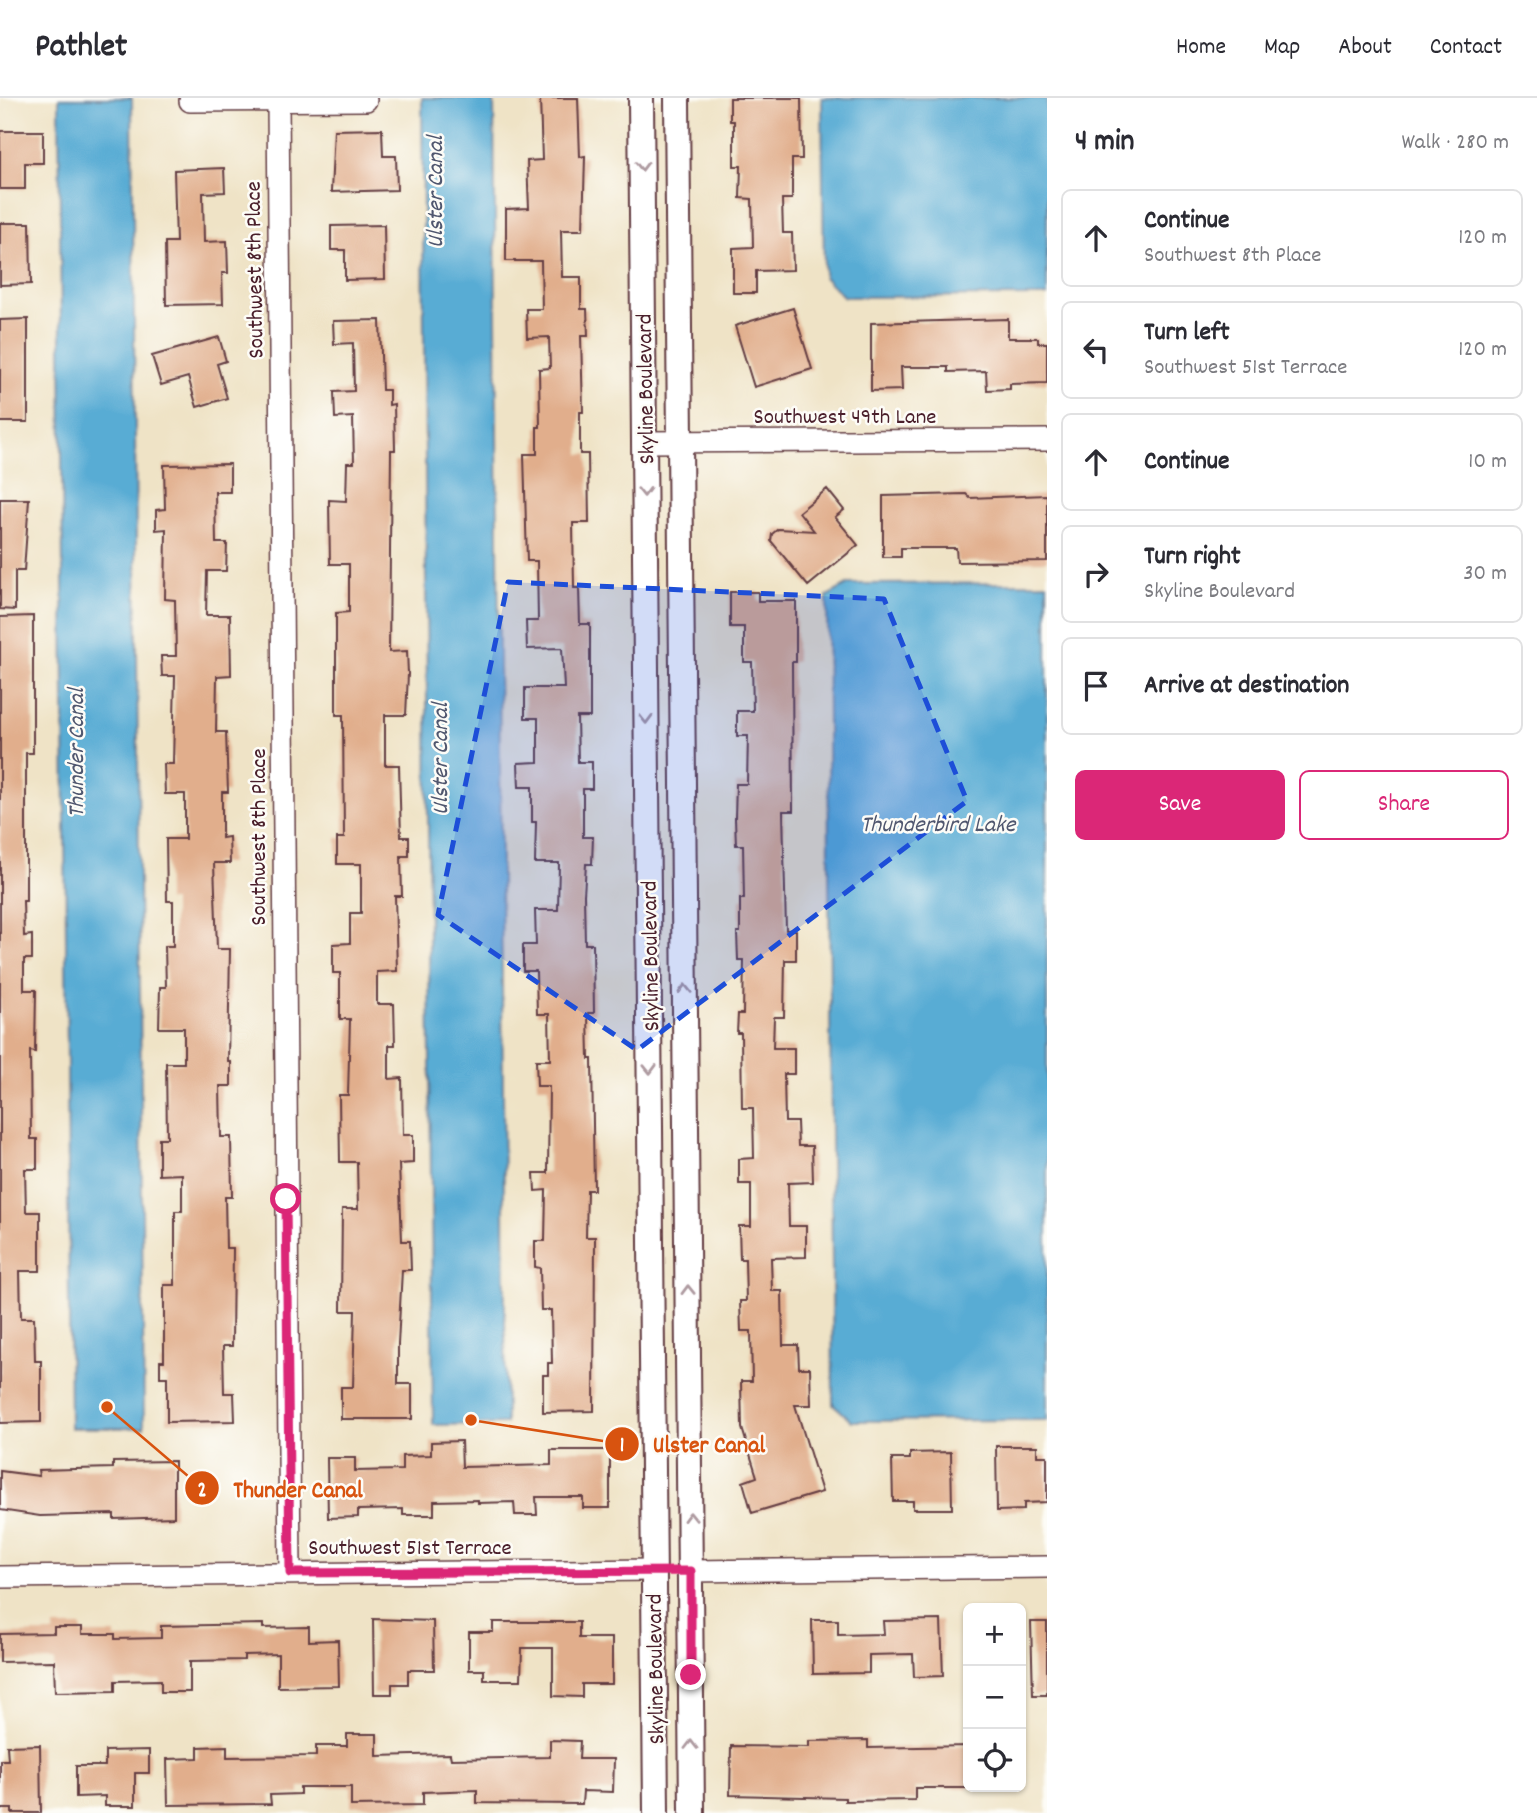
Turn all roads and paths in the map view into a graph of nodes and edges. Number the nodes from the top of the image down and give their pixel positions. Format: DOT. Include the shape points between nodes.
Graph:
graph roads {
  1 [pos="641,98"];
  2 [pos="677,98"];
  3 [pos="278,100"];
  4 [pos="366,100"];
  5 [pos="190,101"];
  6 [pos="1047,440"];
  7 [pos="644,442"];
  8 [pos="679,442"];
  9 [pos="1047,1567"];
  10 [pos="653,1570"];
  11 [pos="691,1571"];
  12 [pos="290,1573"];
  13 [pos="0,1577"];
  14 [pos="656,1813"];
  15 [pos="692,1813"];
  1 -- 7 [label="street, Skyline Boulevard, one-way"];
  2 -- 8 [label="street, Skyline Boulevard"];
  3 -- 4 [label="street"];
  3 -- 5 [label="street"];
  3 -- 12 [label="street, Southwest 8th Place"];
  6 -- 8 [label="street, Southwest 49th Lane"];
  7 -- 8 [label="street, Southwest 49th Lane"];
  7 -- 10 [label="street, Skyline Boulevard, one-way"];
  11 -- 8 [label="street, Skyline Boulevard, one-way"];
  9 -- 11 [label="street"];
  10 -- 11 [label="street"];
  10 -- 12 [label="street, Southwest 51st Terrace"];
  10 -- 14 [label="street, Skyline Boulevard"];
  15 -- 11 [label="street, Skyline Boulevard, one-way"];
  12 -- 13 [label="street, Southwest 51st Terrace"];
}
